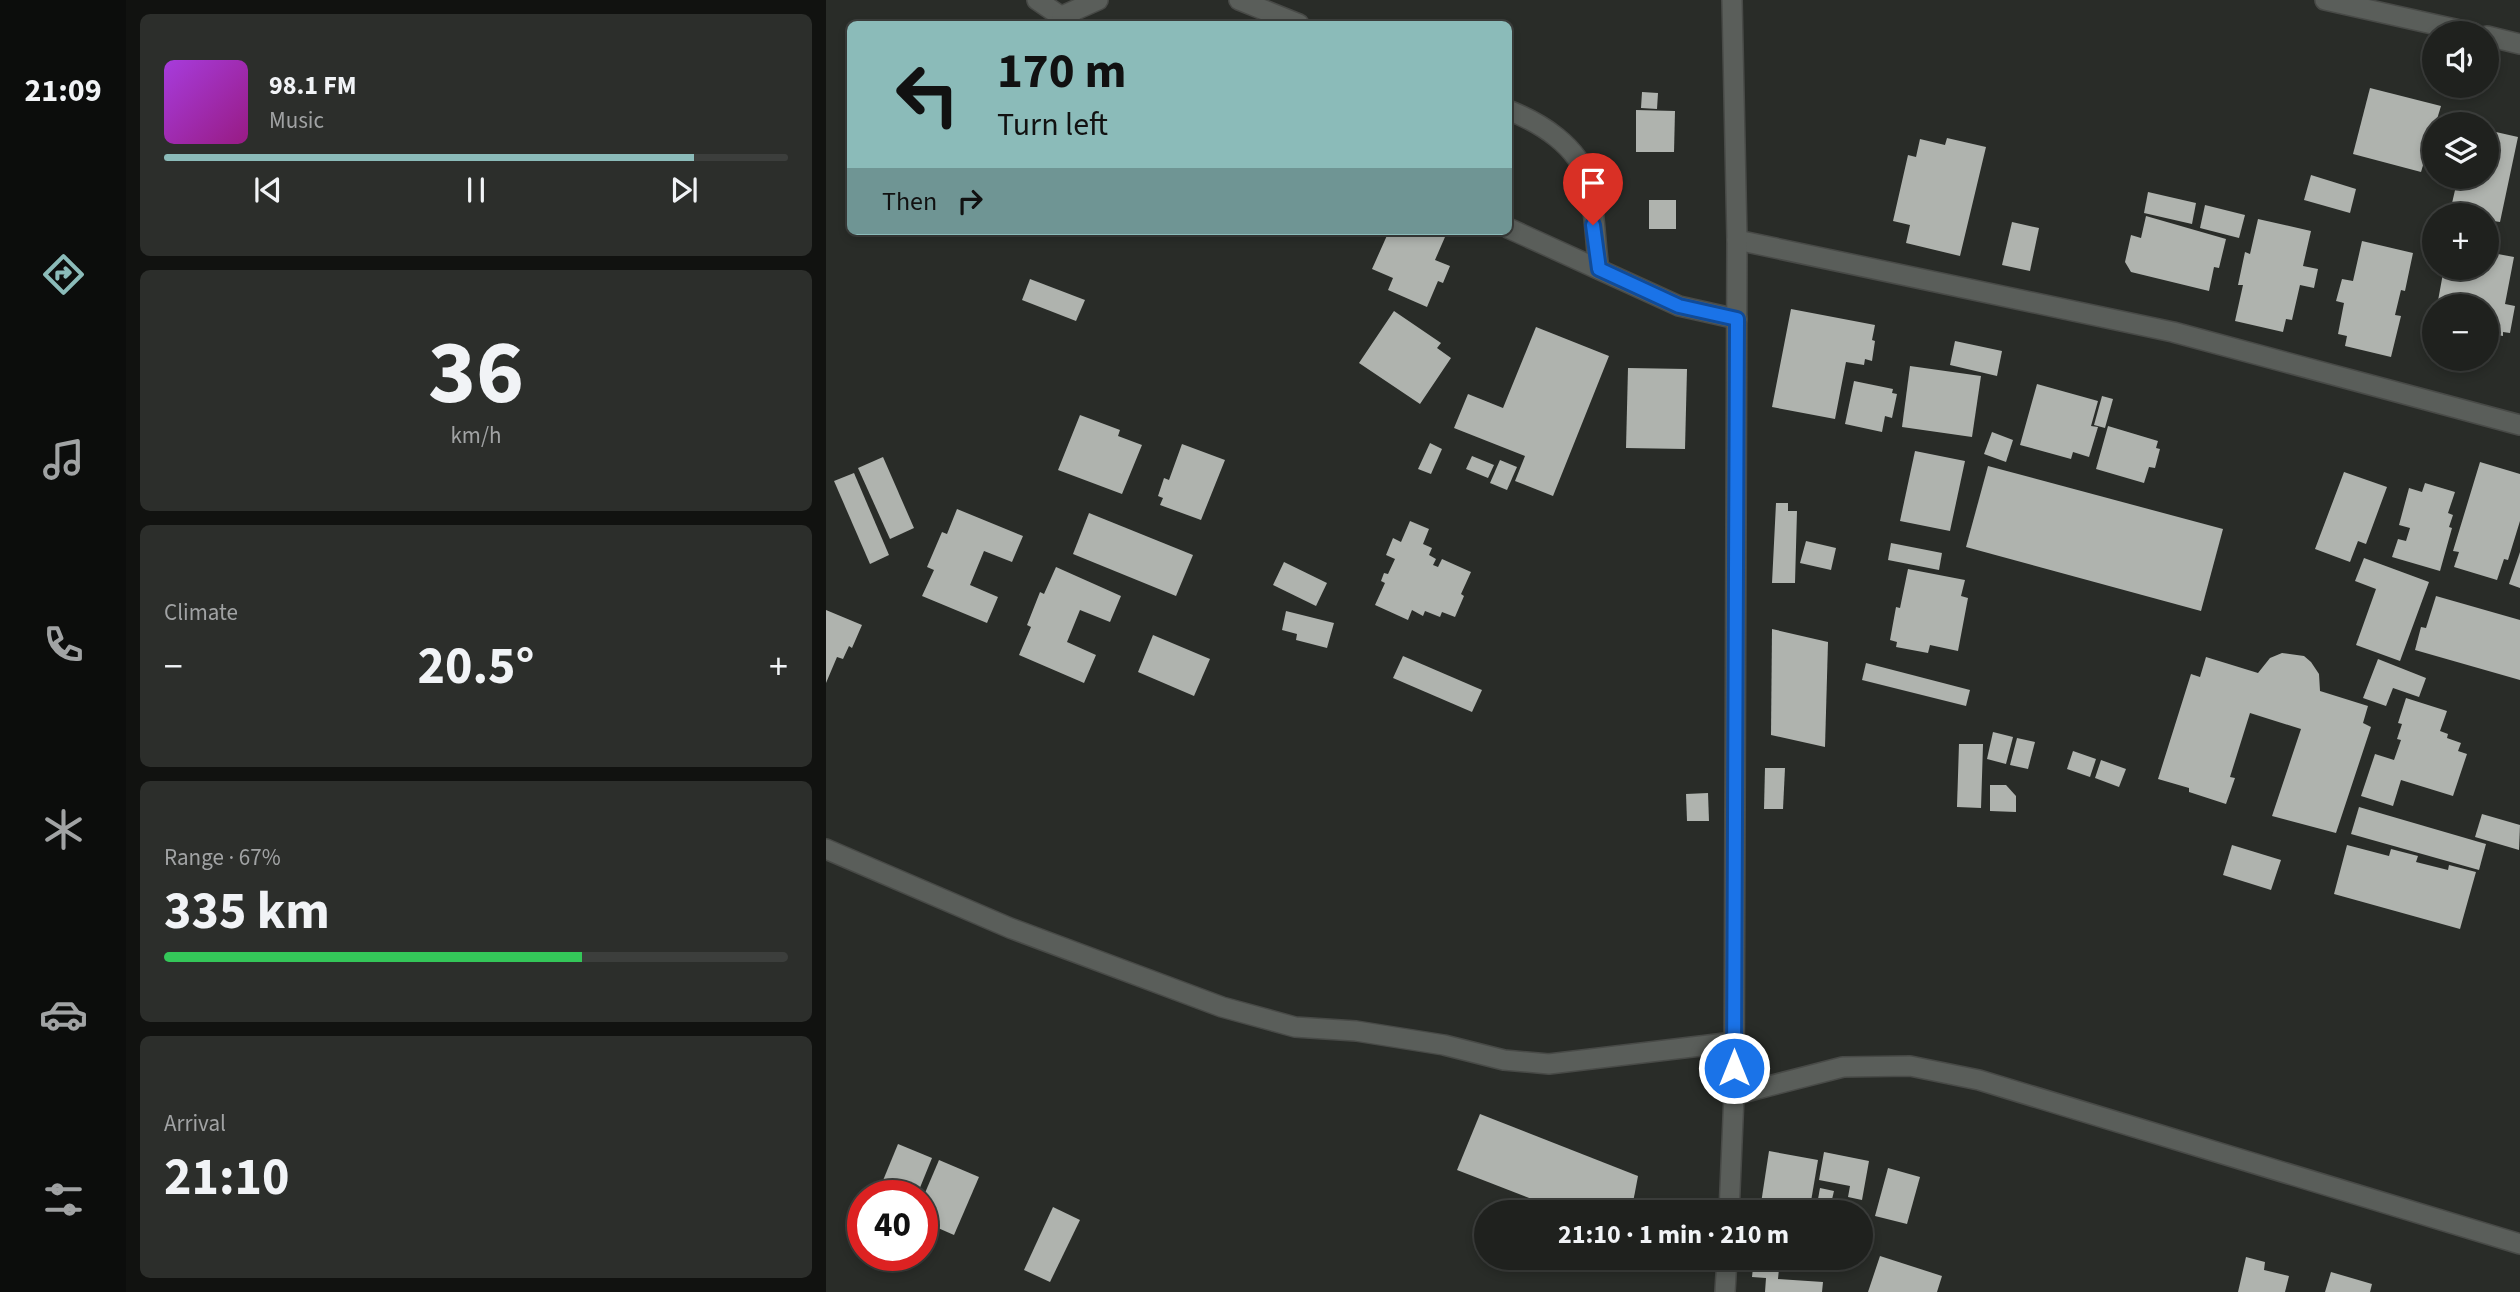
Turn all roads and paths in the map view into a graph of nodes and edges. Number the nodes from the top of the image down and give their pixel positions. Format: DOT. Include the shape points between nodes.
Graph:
graph roads {
  1 [pos="1037,0"];
  2 [pos="1098,0"];
  3 [pos="1239,0"];
  4 [pos="1732,0"];
  5 [pos="2325,0"];
  6 [pos="1067,20"];
  7 [pos="1292,21"];
  8 [pos="2422,22"];
  9 [pos="2499,39"];
  10 [pos="2520,44"];
  11 [pos="1512,112"];
  12 [pos="1512,230"];
  13 [pos="1737,240"];
  14 [pos="1599,269"];
  15 [pos="1737,319"];
  16 [pos="2520,425"];
  17 [pos="826,849"];
  18 [pos="1734,1042"];
  19 [pos="1734,1095"];
  20 [pos="1730,1200"];
  21 [pos="2520,1244"];
  22 [pos="1726,1270"];
  23 [pos="1725,1292"];
  1 -- 6 [label="street"];
  2 -- 6 [label="street"];
  3 -- 7 [label="street"];
  4 -- 13 [label="street"];
  5 -- 8 [label="street"];
  9 -- 10 [label="street"];
  11 -- 14 [label="street" via="1568,146 1587,180"];
  12 -- 14 [label="street"];
  13 -- 15 [label="street"];
  13 -- 16 [label="street" via="2173,332"];
  14 -- 15 [label="street" via="1679,306"];
  15 -- 18 [label="street"];
  17 -- 18 [label="street" via="1010,928 1222,1007 1295,1027 1356,1031 1504,1060 1549,1064"];
  18 -- 19 [label="street"];
  19 -- 20 [label="street"];
  19 -- 21 [label="street" via="1843,1067 1910,1066 1979,1080"];
  22 -- 23 [label="street"];
}
